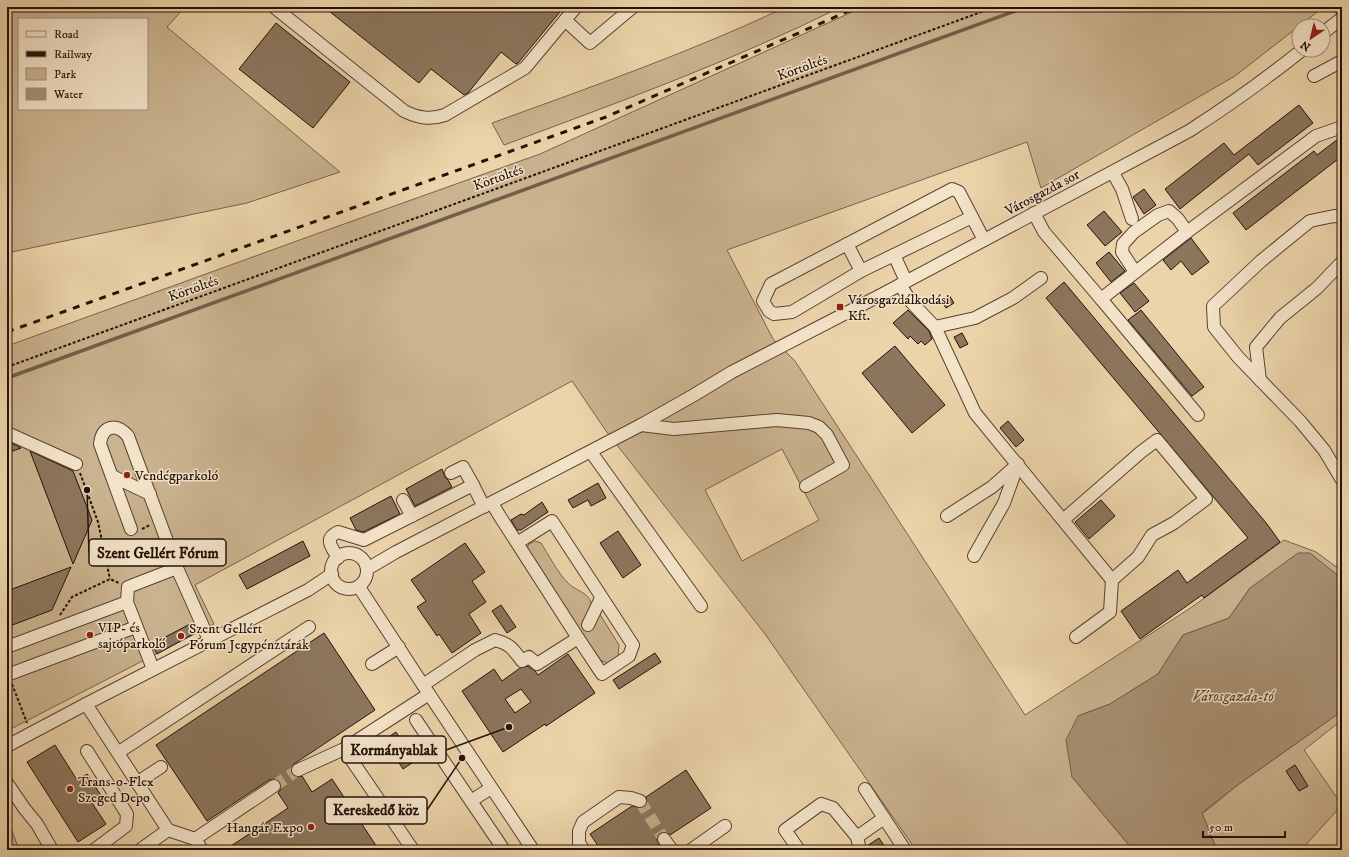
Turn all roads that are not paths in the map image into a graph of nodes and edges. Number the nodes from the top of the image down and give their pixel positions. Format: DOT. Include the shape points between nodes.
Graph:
graph roads {
  1 [pos="274,7"];
  2 [pos="576,7"];
  3 [pos="633,7"];
  4 [pos="1342,18"];
  5 [pos="565,20"];
  6 [pos="1331,27"];
  7 [pos="1292,58"];
  8 [pos="1342,61"];
  9 [pos="1314,76"];
  10 [pos="1342,127"];
  11 [pos="1113,173"];
  12 [pos="1034,213"];
  13 [pos="972,217"];
  14 [pos="1342,217"];
  15 [pos="1132,219"];
  16 [pos="1187,232"];
  17 [pos="984,240"];
  18 [pos="847,244"];
  19 [pos="894,256"];
  20 [pos="1342,262"];
  21 [pos="861,272"];
  22 [pos="1135,272"];
  23 [pos="1041,278"];
  24 [pos="903,283"];
  25 [pos="1101,299"];
  26 [pos="935,327"];
  27 [pos="1260,380"];
  28 [pos="1198,416"];
  29 [pos="641,425"];
  30 [pos="7,433"];
  31 [pos="591,452"];
  32 [pos="76,464"];
  33 [pos="1018,464"];
  34 [pos="450,473"];
  35 [pos="112,476"];
  36 [pos="1342,480"];
  37 [pos="473,486"];
  38 [pos="806,486"];
  39 [pos="150,494"];
  40 [pos="403,500"];
  41 [pos="488,505"];
  42 [pos="412,516"];
  43 [pos="947,516"];
  44 [pos="1063,520"];
  45 [pos="132,530"];
  46 [pos="517,543"];
  47 [pos="974,556"];
  48 [pos="338,558"];
  49 [pos="365,565"];
  50 [pos="177,568"];
  51 [pos="334,578"];
  52 [pos="1112,580"];
  53 [pos="359,587"];
  54 [pos="601,598"];
  55 [pos="127,602"];
  56 [pos="701,606"];
  57 [pos="588,625"];
  58 [pos="136,627"];
  59 [pos="309,627"];
  60 [pos="1076,637"];
  61 [pos="578,638"];
  62 [pos="210,640"];
  63 [pos="7,647"];
  64 [pos="399,647"];
  65 [pos="372,664"];
  66 [pos="153,669"];
  67 [pos="8,674"];
  68 [pos="426,690"];
  69 [pos="86,704"];
  70 [pos="416,720"];
  71 [pos="7,746"];
  72 [pos="344,749"];
  73 [pos="87,751"];
  74 [pos="119,752"];
  75 [pos="161,767"];
  76 [pos="298,770"];
  77 [pos="138,782"];
  78 [pos="7,783"];
  79 [pos="274,786"];
  80 [pos="492,788"];
  81 [pos="866,789"];
  82 [pos="471,801"];
  83 [pos="640,801"];
  84 [pos="884,818"];
  85 [pos="725,826"];
  86 [pos="168,830"];
  87 [pos="857,837"];
  88 [pos="195,839"];
  89 [pos="664,839"];
  90 [pos="52,850"];
  91 [pos="94,850"];
  92 [pos="140,850"];
  93 [pos="202,850"];
  94 [pos="413,850"];
  95 [pos="504,850"];
  96 [pos="533,850"];
  97 [pos="584,850"];
  98 [pos="672,850"];
  99 [pos="691,850"];
  100 [pos="799,850"];
  101 [pos="860,850"];
  102 [pos="905,850"];
  1 -- 5 [label="street" via="404,112 414,116 435,118 445,115 526,68"];
  2 -- 5 [label="street"];
  3 -- 5 [label="street" via="590,43"];
  4 -- 6 [label="street"];
  7 -- 11 [label="street, Városgazda sor" via="1224,109"];
  8 -- 9 [label="street"];
  10 -- 16 [label="street" via="1316,136"];
  11 -- 12 [label="street, Városgazda sor"];
  11 -- 15 [label="street" via="1122,189"];
  12 -- 17 [label="street, Városgazda sor"];
  12 -- 25 [label="street" via="1044,232"];
  13 -- 17 [label="street"];
  13 -- 18 [label="street" via="959,192 952,189"];
  13 -- 19 [label="street"];
  14 -- 27 [label="street" via="1310,221 1260,261 1213,306 1214,327 1238,358"];
  16 -- 22 [label="street"];
  16 -- 22 [label="street" via="1169,210 1134,232 1123,244 1122,252"];
  17 -- 24 [label="street, Városgazda sor"];
  18 -- 21 [label="street"];
  18 -- 21 [label="street" via="771,284 763,301 774,314 792,312"];
  19 -- 21 [label="street"];
  19 -- 24 [label="street"];
  20 -- 27 [label="street" via="1317,288 1280,318 1256,347"];
  22 -- 25 [label="street"];
  23 -- 26 [label="street" via="1013,298 975,318"];
  24 -- 26 [label="street" via="915,306"];
  24 -- 29 [label="street, Városgazda sor" via="732,372"];
  25 -- 28 [label="street"];
  26 -- 33 [label="street" via="975,413"];
  27 -- 36 [label="street" via="1324,450"];
  29 -- 31 [label="street, Városgazda sor"];
  29 -- 38 [label="street" via="674,429 777,420 809,423 819,427 827,435 843,465"];
  30 -- 32 [label="street"];
  31 -- 41 [label="street, Városgazda sor"];
  31 -- 56 [label="street"];
  33 -- 43 [label="street" via="992,487"];
  33 -- 44 [label="street"];
  33 -- 47 [label="street" via="1004,503"];
  34 -- 37 [label="street" via="463,467"];
  35 -- 39 [label="street"];
  35 -- 39 [label="street" via="100,444 101,436 108,429 116,427 128,436"];
  35 -- 45 [label="street"];
  37 -- 41 [label="street"];
  37 -- 42 [label="street"];
  39 -- 50 [label="street"];
  40 -- 42 [label="street"];
  41 -- 46 [label="street"];
  41 -- 49 [label="street, Városgazda sor"];
  42 -- 48 [label="street" via="364,540 338,532 332,535 330,543"];
  44 -- 52 [label="street"];
  44 -- 52 [label="street" via="1157,440 1206,500 1152,535 1138,557"];
  46 -- 54 [label="street" via="552,521"];
  46 -- 61 [label="street"];
  48 -- 49 [label="street" via="344,554 351,554 358,556"];
  48 -- 51 [label="street" via="332,568"];
  49 -- 53 [label="street" via="367,576"];
  50 -- 55 [label="street" via="128,587"];
  50 -- 62 [label="street"];
  51 -- 53 [label="street" via="343,588"];
  51 -- 62 [label="street"];
  52 -- 60 [label="street" via="1110,612"];
  53 -- 64 [label="street"];
  54 -- 57 [label="street"];
  54 -- 61 [label="street" via="633,646 629,656 602,674"];
  55 -- 58 [label="street"];
  55 -- 63 [label="street"];
  58 -- 66 [label="street"];
  58 -- 67 [label="street"];
  59 -- 74 [label="street"];
  61 -- 68 [label="street" via="537,664 530,657 522,661 511,646 495,640 475,650"];
  62 -- 66 [label="street"];
  64 -- 65 [label="street"];
  64 -- 68 [label="street"];
  66 -- 69 [label="street"];
  68 -- 72 [label="street"];
  68 -- 80 [label="street"];
  69 -- 71 [label="street"];
  69 -- 74 [label="street"];
  70 -- 82 [label="street"];
  72 -- 76 [label="street"];
  72 -- 94 [label="street"];
  73 -- 91 [label="street" via="127,814 126,826"];
  74 -- 77 [label="street"];
  75 -- 77 [label="street"];
  77 -- 86 [label="street"];
  78 -- 90 [label="street" via="37,824"];
  79 -- 88 [label="street"];
  80 -- 82 [label="street"];
  80 -- 96 [label="street"];
  81 -- 84 [label="street"];
  82 -- 95 [label="street"];
  83 -- 97 [label="street" via="619,797 583,822 579,831 579,843"];
  84 -- 87 [label="street"];
  84 -- 102 [label="street"];
  85 -- 99 [label="street"];
  86 -- 88 [label="street"];
  86 -- 92 [label="street"];
  87 -- 100 [label="street" via="833,808 821,804 785,830"];
  87 -- 101 [label="street"];
  88 -- 93 [label="street"];
  89 -- 98 [label="street"];
}
